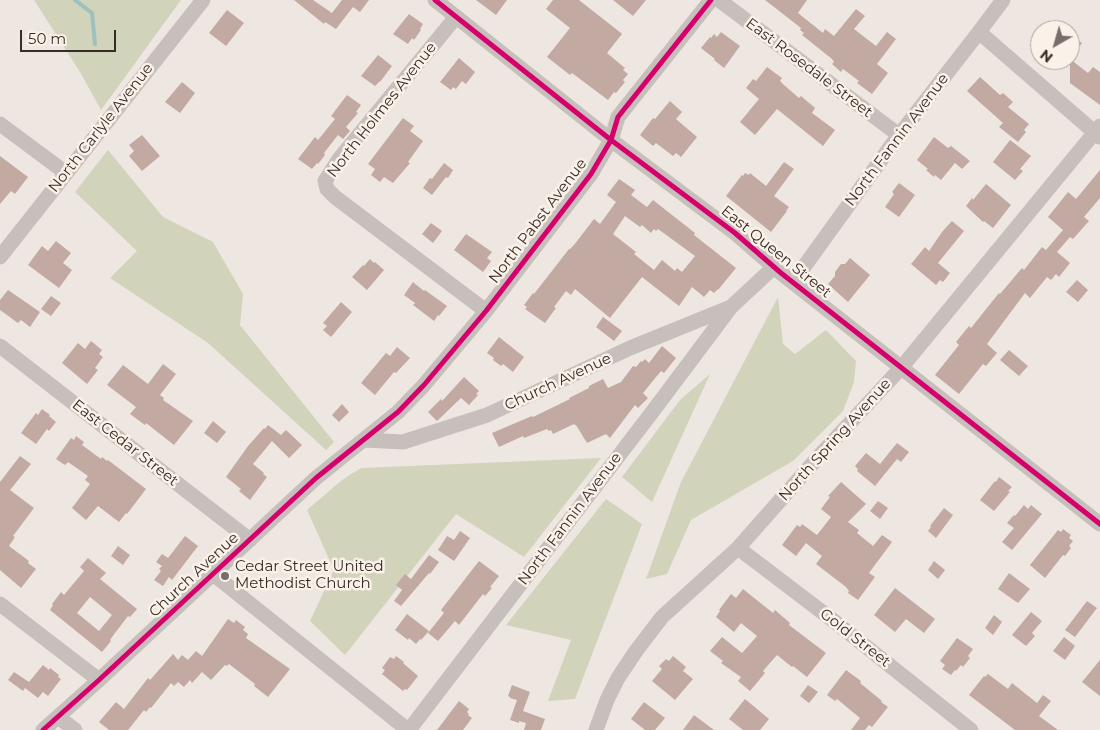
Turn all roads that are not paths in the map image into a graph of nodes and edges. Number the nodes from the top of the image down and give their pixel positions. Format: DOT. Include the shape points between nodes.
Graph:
graph roads {
  1 [pos="203,0"];
  2 [pos="435,0"];
  3 [pos="711,0"];
  4 [pos="719,0"];
  5 [pos="1003,0"];
  6 [pos="456,16"];
  7 [pos="979,32"];
  8 [pos="0,124"];
  9 [pos="1098,132"];
  10 [pos="899,135"];
  11 [pos="611,140"];
  12 [pos="66,173"];
  13 [pos="0,257"];
  14 [pos="774,267"];
  15 [pos="792,282"];
  16 [pos="731,308"];
  17 [pos="486,311"];
  18 [pos="0,346"];
  19 [pos="901,368"];
  20 [pos="364,440"];
  21 [pos="1100,524"];
  22 [pos="250,540"];
  23 [pos="738,548"];
  24 [pos="213,574"];
  25 [pos="0,604"];
  26 [pos="99,680"];
  27 [pos="58,717"];
  28 [pos="43,730"];
  29 [pos="75,730"];
  30 [pos="408,730"];
  31 [pos="596,730"];
  32 [pos="971,730"];
  1 -- 12 [label="street, North Carlyle Avenue"];
  2 -- 6 [label="street, East Queen Street"];
  3 -- 11 [label="street, North Pabst Avenue" via="618,117"];
  4 -- 10 [label="street, East Rosedale Street"];
  5 -- 7 [label="street, North Fannin Avenue"];
  6 -- 11 [label="street, East Queen Street"];
  6 -- 17 [label="street, North Holmes Avenue" via="325,181 334,197"];
  7 -- 9 [label="street"];
  7 -- 10 [label="street, North Fannin Avenue"];
  8 -- 12 [label="street"];
  9 -- 19 [label="street, North Spring Avenue"];
  10 -- 15 [label="street, North Fannin Avenue"];
  11 -- 14 [label="street, East Queen Street" via="735,233"];
  11 -- 17 [label="street, North Pabst Avenue" via="590,174"];
  12 -- 13 [label="street, North Carlyle Avenue"];
  14 -- 15 [label="street, East Queen Street"];
  14 -- 16 [label="street, Church Avenue"];
  15 -- 19 [label="street, East Queen Street"];
  16 -- 20 [label="street, Church Avenue" via="630,348 487,415 403,442"];
  16 -- 30 [label="street, North Fannin Avenue"];
  17 -- 20 [label="street, North Pabst Avenue" via="418,392"];
  18 -- 22 [label="street, East Cedar Street"];
  19 -- 21 [label="street, East Queen Street"];
  19 -- 23 [label="street, North Spring Avenue"];
  20 -- 22 [label="street, Church Avenue" via="316,478"];
  22 -- 24 [label="street, Church Avenue"];
  23 -- 31 [label="street, North Spring Avenue" via="662,617 618,678"];
  23 -- 32 [label="street, Gold Street"];
  24 -- 26 [label="street, Church Avenue"];
  24 -- 30 [label="street"];
  25 -- 26 [label="street"];
  26 -- 27 [label="street, Church Avenue"];
  27 -- 28 [label="street, Church Avenue"];
  27 -- 29 [label="street"];
}
